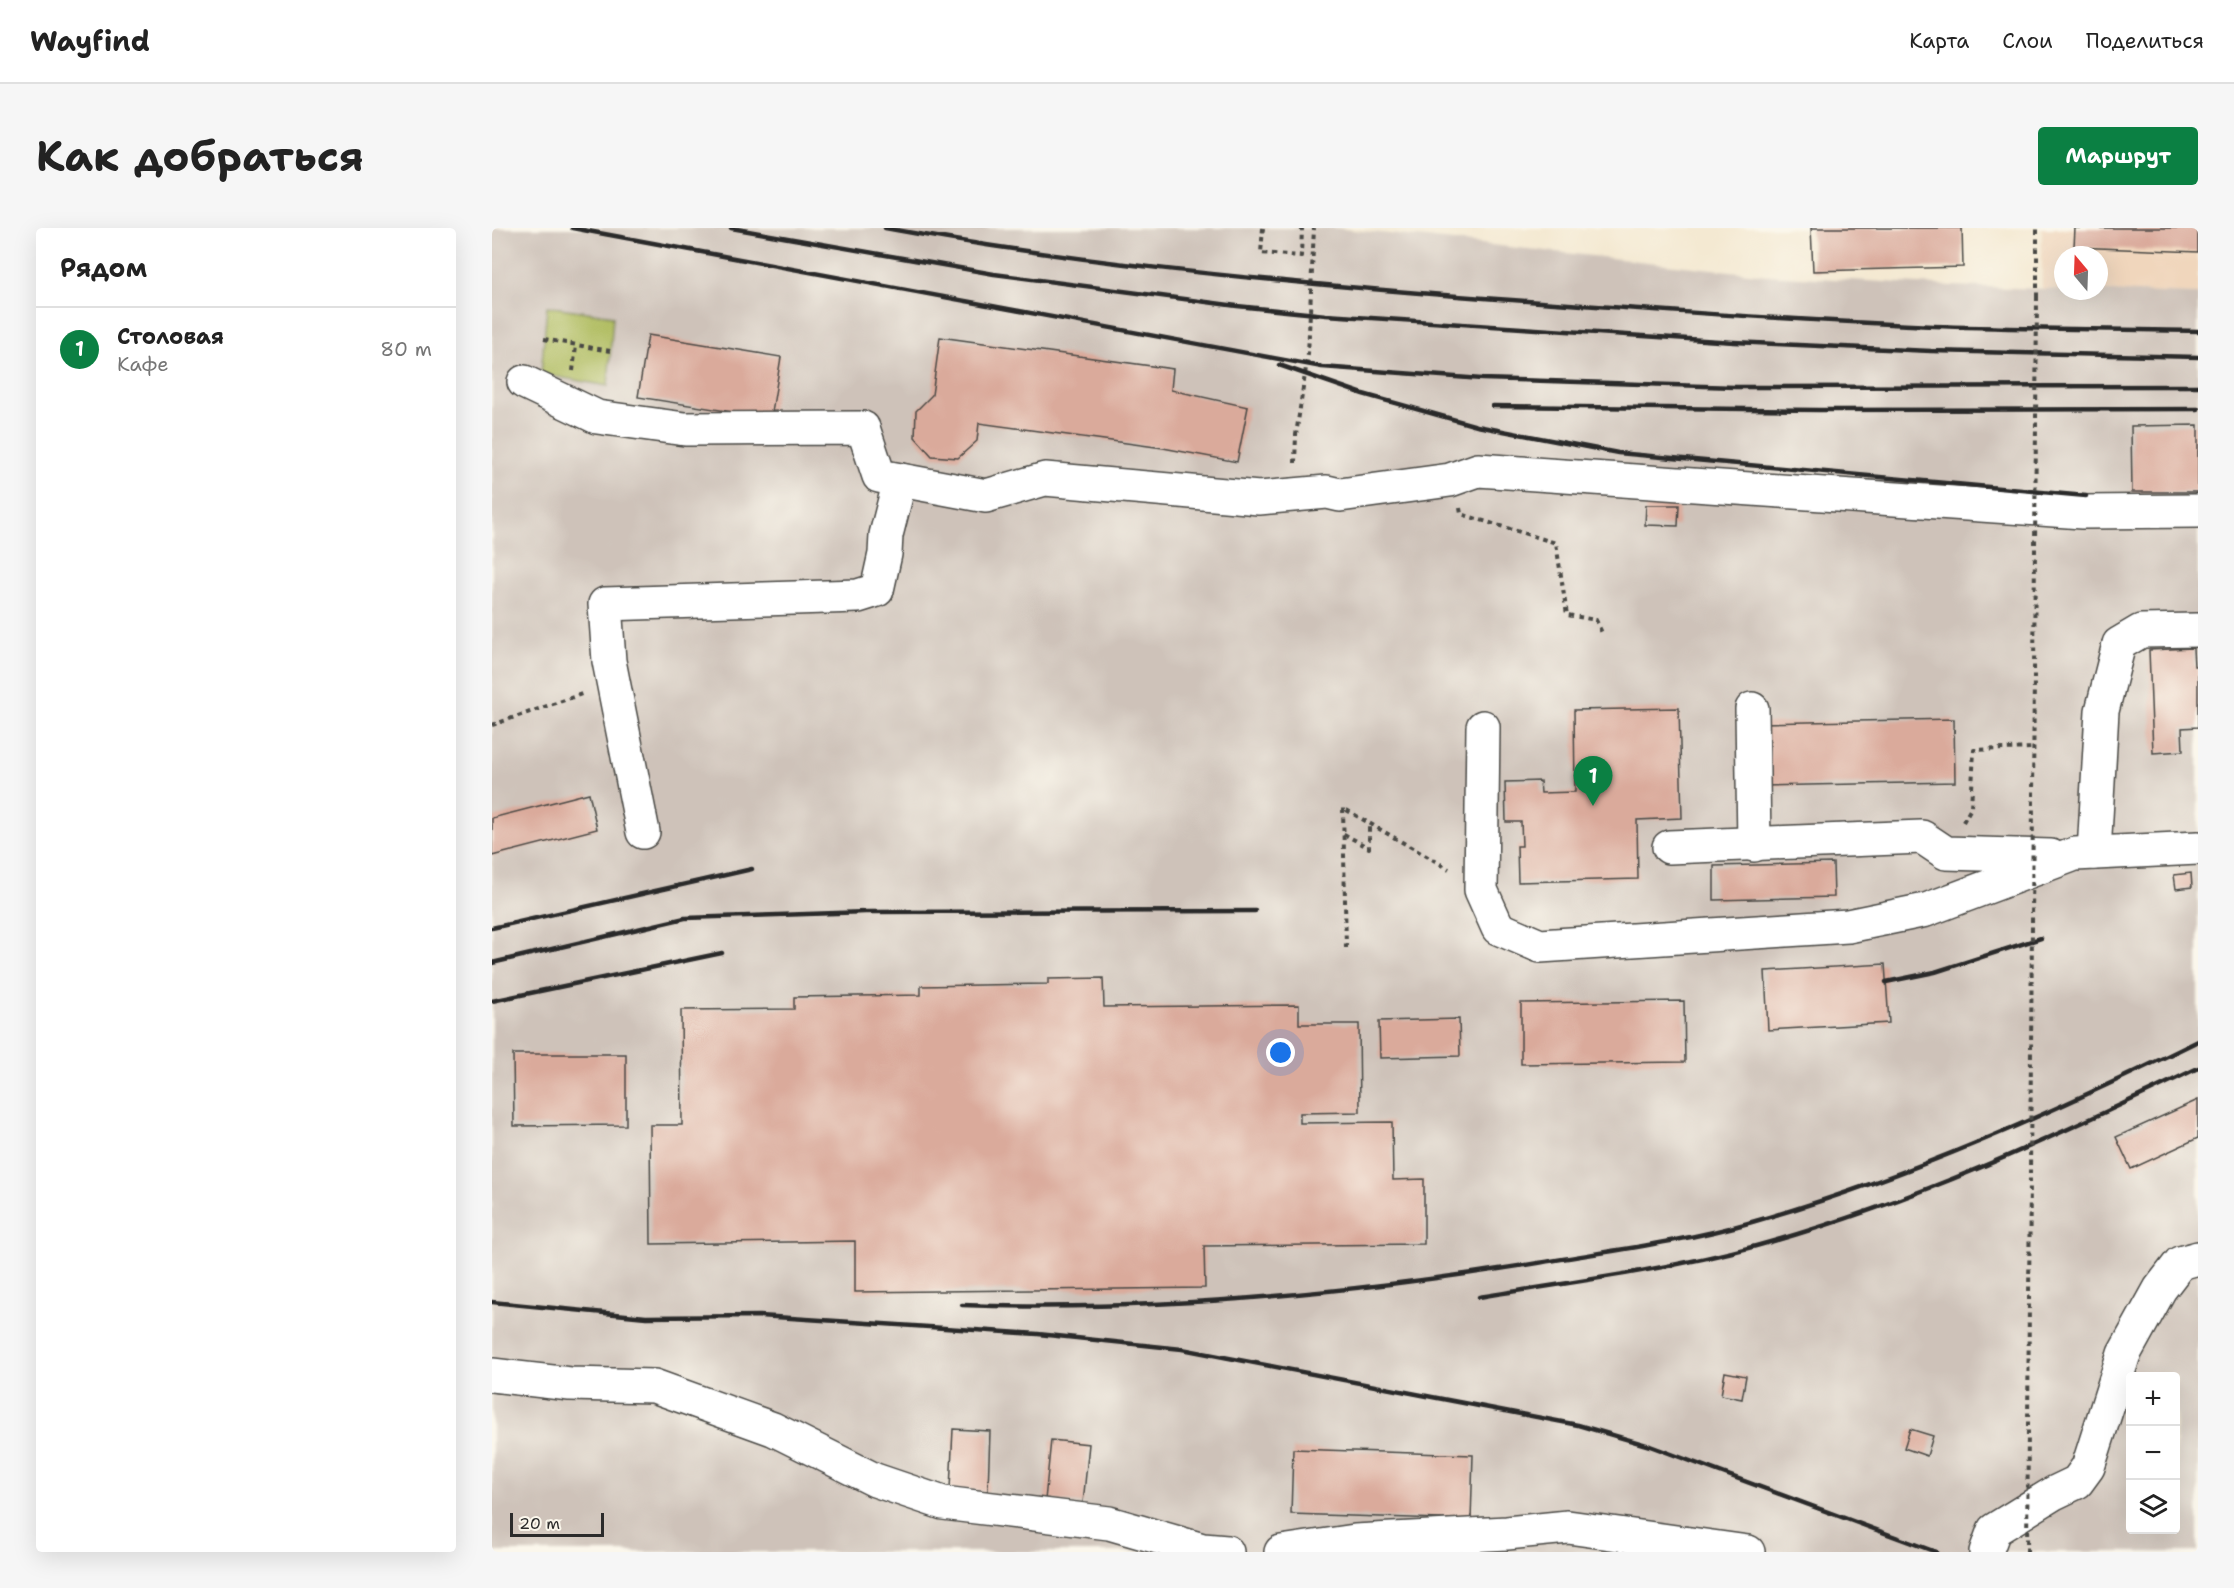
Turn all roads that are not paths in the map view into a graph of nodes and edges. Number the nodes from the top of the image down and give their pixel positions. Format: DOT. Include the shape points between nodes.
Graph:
graph roads {
  1 [pos="524,382"];
  2 [pos="900,480"];
  3 [pos="2198,511"];
  4 [pos="2198,630"];
  5 [pos="1752,710"];
  6 [pos="1483,727"];
  7 [pos="643,832"];
  8 [pos="1754,845"];
  9 [pos="1669,846"];
  10 [pos="2198,848"];
  11 [pos="2081,855"];
  12 [pos="2198,1258"];
  13 [pos="492,1375"];
  14 [pos="1227,1552"];
  15 [pos="1281,1552"];
  16 [pos="1748,1552"];
  17 [pos="1986,1552"];
  1 -- 2 [label="lane" via="597,417 630,422 685,429 862,428 879,476"];
  2 -- 3 [label="lane" via="986,496 1045,479 1259,498 1327,492 1340,495 1450,480 1478,470 2082,512"];
  2 -- 7 [label="lane" via="877,590 858,596 605,604 607,645"];
  4 -- 11 [label="lane" via="2141,631 2119,644 2102,711"];
  5 -- 8 [label="lane"];
  6 -- 11 [label="lane" via="1481,890 1498,928 1540,946 1848,926 1926,910"];
  8 -- 9 [label="lane"];
  8 -- 11 [label="lane" via="1922,837 1946,853"];
  10 -- 11 [label="lane"];
  12 -- 17 [label="lane" via="2180,1263 2160,1289 2124,1354 2088,1467 2077,1482 1994,1530"];
  13 -- 14 [label="lane" via="570,1384 654,1386 773,1429 875,1480 944,1503 1109,1523 1203,1550"];
  15 -- 16 [label="lane" via="1355,1541 1568,1527"];
}
